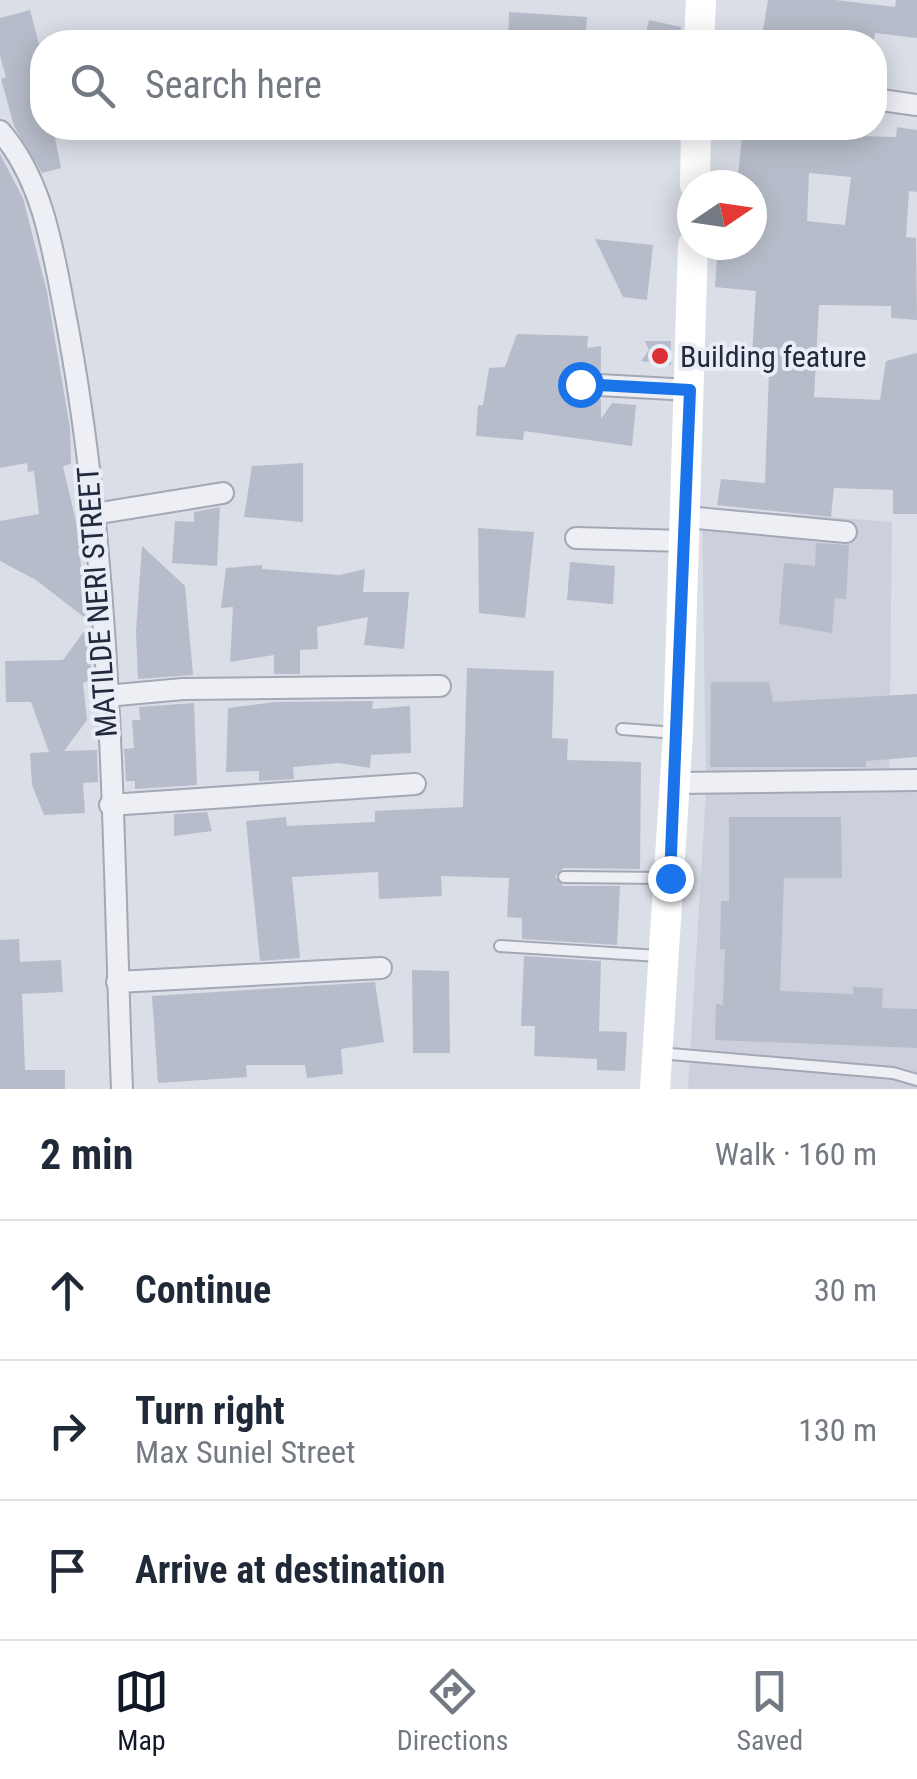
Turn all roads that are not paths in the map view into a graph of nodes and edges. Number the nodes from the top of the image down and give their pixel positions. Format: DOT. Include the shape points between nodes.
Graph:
graph roads {
  1 [pos="700,0"];
  2 [pos="699,30"];
  3 [pos="887,102"];
  4 [pos="917,105"];
  5 [pos="0,131"];
  6 [pos="696,140"];
  7 [pos="695,170"];
  8 [pos="693,260"];
  9 [pos="580,384"];
  10 [pos="690,390"];
  11 [pos="223,493"];
  12 [pos="94,514"];
  13 [pos="685,529"];
  14 [pos="846,532"];
  15 [pos="576,538"];
  16 [pos="440,686"];
  17 [pos="106,696"];
  18 [pos="622,729"];
  19 [pos="678,733"];
  20 [pos="917,780"];
  21 [pos="675,783"];
  22 [pos="415,784"];
  23 [pos="110,805"];
  24 [pos="564,877"];
  25 [pos="670,878"];
  26 [pos="500,946"];
  27 [pos="664,957"];
  28 [pos="381,968"];
  29 [pos="117,982"];
  30 [pos="658,1053"];
  31 [pos="917,1080"];
  32 [pos="122,1089"];
  33 [pos="655,1089"];
  1 -- 2 [label="main road"];
  3 -- 4 [label="street"];
  5 -- 12 [label="street, MATILDE NERI STREET" via="34,183 58,274"];
  6 -- 7 [label="main road"];
  8 -- 10 [label="main road"];
  9 -- 10 [label="street"];
  10 -- 13 [label="main road"];
  11 -- 12 [label="street"];
  12 -- 17 [label="street, MATILDE NERI STREET"];
  13 -- 14 [label="street"];
  13 -- 15 [label="street"];
  13 -- 19 [label="main road"];
  16 -- 17 [label="street"];
  17 -- 23 [label="street, MATILDE NERI STREET"];
  18 -- 19 [label="lane"];
  19 -- 21 [label="main road"];
  20 -- 21 [label="street"];
  21 -- 25 [label="main road"];
  22 -- 23 [label="street"];
  23 -- 29 [label="street, MATILDE NERI STREET"];
  24 -- 25 [label="lane"];
  25 -- 27 [label="main road"];
  26 -- 27 [label="lane"];
  27 -- 30 [label="main road"];
  28 -- 29 [label="street"];
  29 -- 32 [label="street, MATILDE NERI STREET"];
  30 -- 31 [label="lane"];
  30 -- 33 [label="main road"];
}
